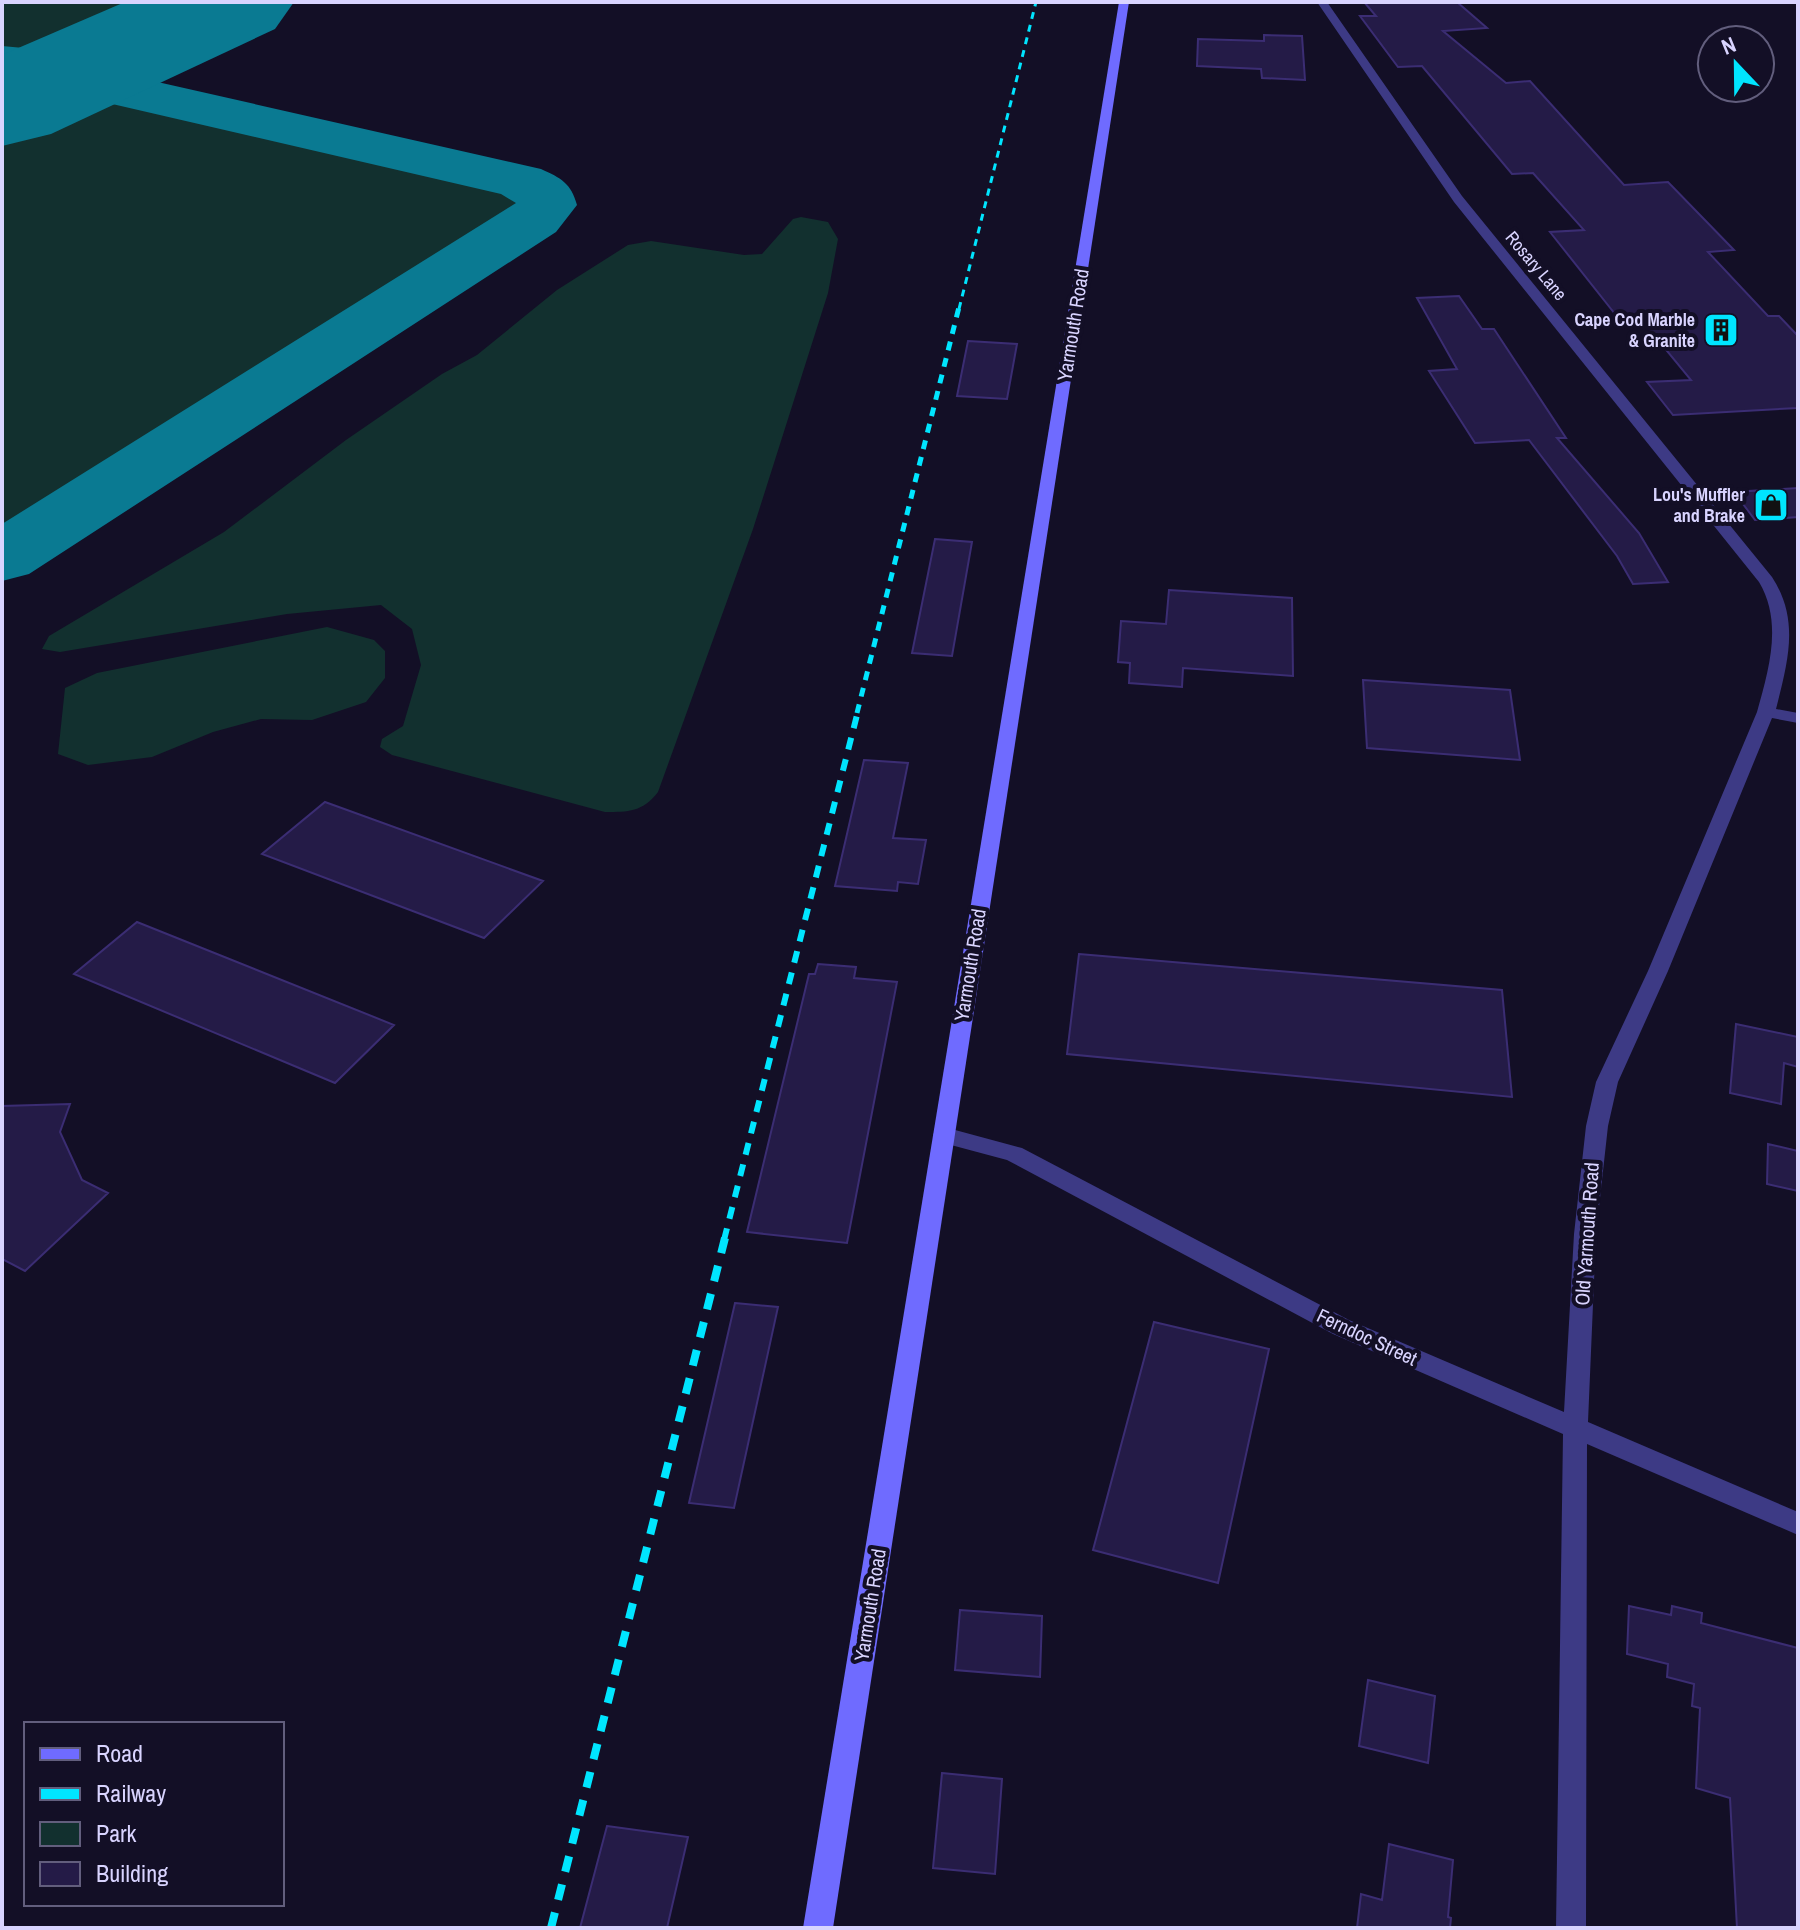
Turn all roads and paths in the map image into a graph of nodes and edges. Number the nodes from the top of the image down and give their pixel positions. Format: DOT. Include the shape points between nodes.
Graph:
graph roads {
  1 [pos="1124,2"];
  2 [pos="1322,2"];
  3 [pos="1766,580"];
  4 [pos="1766,712"];
  5 [pos="1798,718"];
  6 [pos="944,1135"];
  7 [pos="1575,1428"];
  8 [pos="1798,1524"];
  9 [pos="818,1928"];
  10 [pos="1571,1928"];
  1 -- 6 [label="main road, Yarmouth Road"];
  2 -- 3 [label="street, Rosary Lane" via="1458,199"];
  3 -- 4 [label="street, Old Yarmouth Road" via="1778,600 1782,630"];
  4 -- 5 [label="street"];
  4 -- 7 [label="street, Old Yarmouth Road" via="1607,1082 1590,1174"];
  6 -- 7 [label="street, Ferndoc Street" via="1014,1154 1341,1327"];
  6 -- 9 [label="main road, Yarmouth Road"];
  7 -- 8 [label="street, Ferndoc Street"];
  7 -- 10 [label="street, Old Yarmouth Road"];
}
